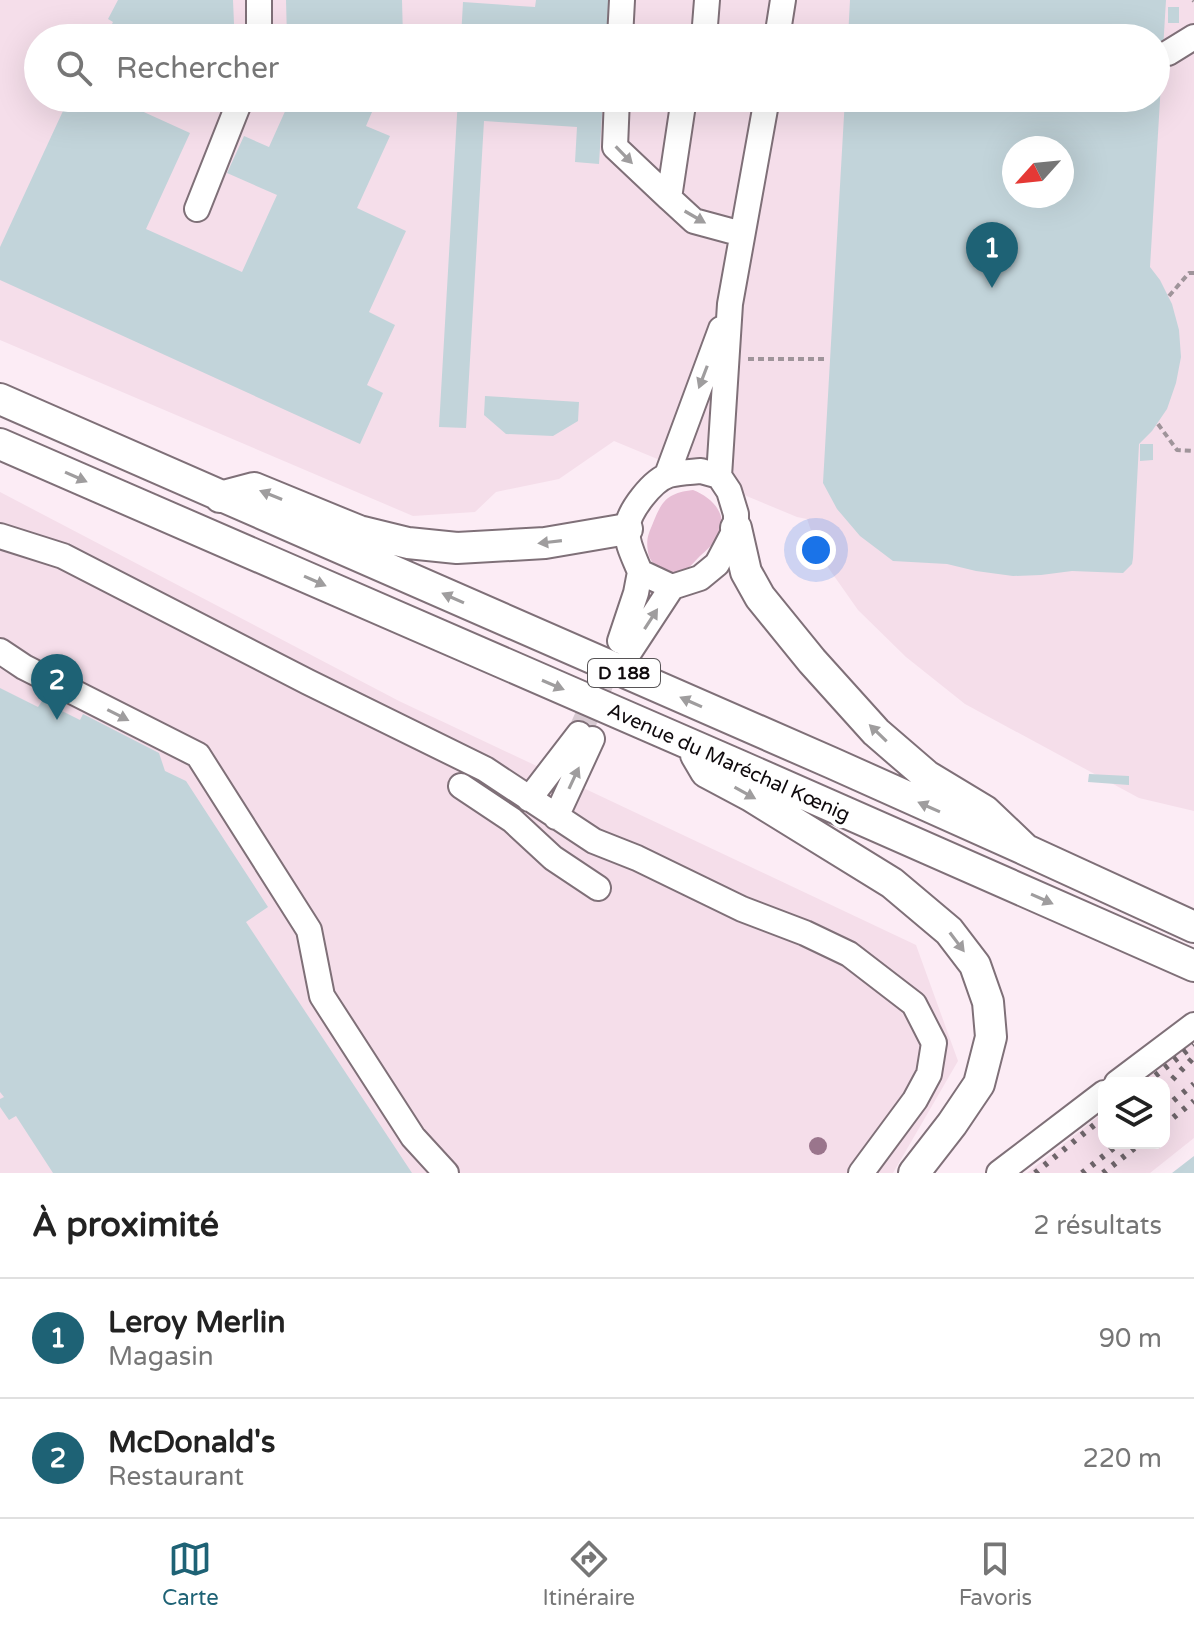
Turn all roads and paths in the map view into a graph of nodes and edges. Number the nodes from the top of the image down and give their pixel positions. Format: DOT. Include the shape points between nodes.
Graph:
graph roads {
  1 [pos="259,0"];
  2 [pos="622,0"];
  3 [pos="707,0"];
  4 [pos="783,0"];
  5 [pos="259,24"];
  6 [pos="621,24"];
  7 [pos="705,24"];
  8 [pos="779,24"];
  9 [pos="1194,37"];
  10 [pos="1170,52"];
  11 [pos="235,112"];
  12 [pos="616,112"];
  13 [pos="682,112"];
  14 [pos="764,112"];
  15 [pos="669,198"];
  16 [pos="197,209"];
  17 [pos="742,234"];
  18 [pos="1194,273"];
  19 [pos="1169,296"];
  20 [pos="730,304"];
  21 [pos="738,359"];
  22 [pos="824,359"];
  23 [pos="0,399"];
  24 [pos="1158,424"];
  25 [pos="2,445"];
  26 [pos="1194,451"];
  27 [pos="667,475"];
  28 [pos="719,476"];
  29 [pos="220,497"];
  30 [pos="736,528"];
  31 [pos="627,529"];
  32 [pos="0,536"];
  33 [pos="640,572"];
  34 [pos="672,587"];
  35 [pos="0,651"];
  36 [pos="689,743"];
  37 [pos="461,786"];
  38 [pos="529,799"];
  39 [pos="556,817"];
  40 [pos="1026,850"];
  41 [pos="598,888"];
  42 [pos="1194,927"];
  43 [pos="1194,966"];
  44 [pos="1194,1025"];
  45 [pos="1125,1077"];
  46 [pos="1098,1098"];
  47 [pos="446,1173"];
  48 [pos="861,1173"];
  49 [pos="914,1173"];
  50 [pos="999,1173"];
  1 -- 5 [label="street"];
  2 -- 6 [label="street"];
  3 -- 7 [label="street"];
  4 -- 8 [label="street"];
  9 -- 10 [label="street"];
  11 -- 16 [label="street"];
  12 -- 15 [label="street, one-way" via="615,147"];
  13 -- 15 [label="street"];
  14 -- 17 [label="street"];
  15 -- 17 [label="street, one-way" via="694,221"];
  17 -- 20 [label="street"];
  18 -- 19 [label="path"];
  20 -- 27 [label="street, one-way"];
  20 -- 28 [label="street"];
  21 -- 22 [label="path"];
  23 -- 29 [label="main road, Avenue du Maréchal Kœnig / D 188"];
  24 -- 26 [label="path" via="1177,450"];
  25 -- 36 [label="main road, Avenue du Maréchal Kœnig / D 188, one-way"];
  27 -- 28 [label="street" via="701,471"];
  27 -- 31 [label="street" via="632,511"];
  28 -- 30 [label="street" via="729,491"];
  31 -- 29 [label="main road, one-way" via="545,543 457,548 359,531 254,488"];
  40 -- 29 [label="main road, Avenue du Maréchal Kœnig / D 188, one-way"];
  30 -- 34 [label="street" via="717,564 700,578"];
  40 -- 30 [label="main road, one-way" via="985,811 927,776 876,732 812,661 760,597 746,572"];
  31 -- 33 [label="street"];
  32 -- 38 [label="street" via="63,556 485,769"];
  33 -- 34 [label="street"];
  33 -- 34 [label="street, one-way" via="625,646"];
  35 -- 47 [label="street, one-way" via="198,755 309,930 322,996 413,1137"];
  36 -- 43 [label="main road, Avenue du Maréchal Kœnig / D 188, one-way"];
  36 -- 49 [label="main road, one-way" via="706,772 892,883 949,931 975,965 988,1002 991,1037 979,1084"];
  37 -- 41 [label="street"];
  38 -- 39 [label="street"];
  39 -- 38 [label="street, one-way" via="586,737"];
  39 -- 48 [label="street" via="594,841 849,954 914,1004 934,1043 929,1074"];
  40 -- 42 [label="main road, D 188"];
  44 -- 45 [label="street"];
  46 -- 50 [label="street"];
}
